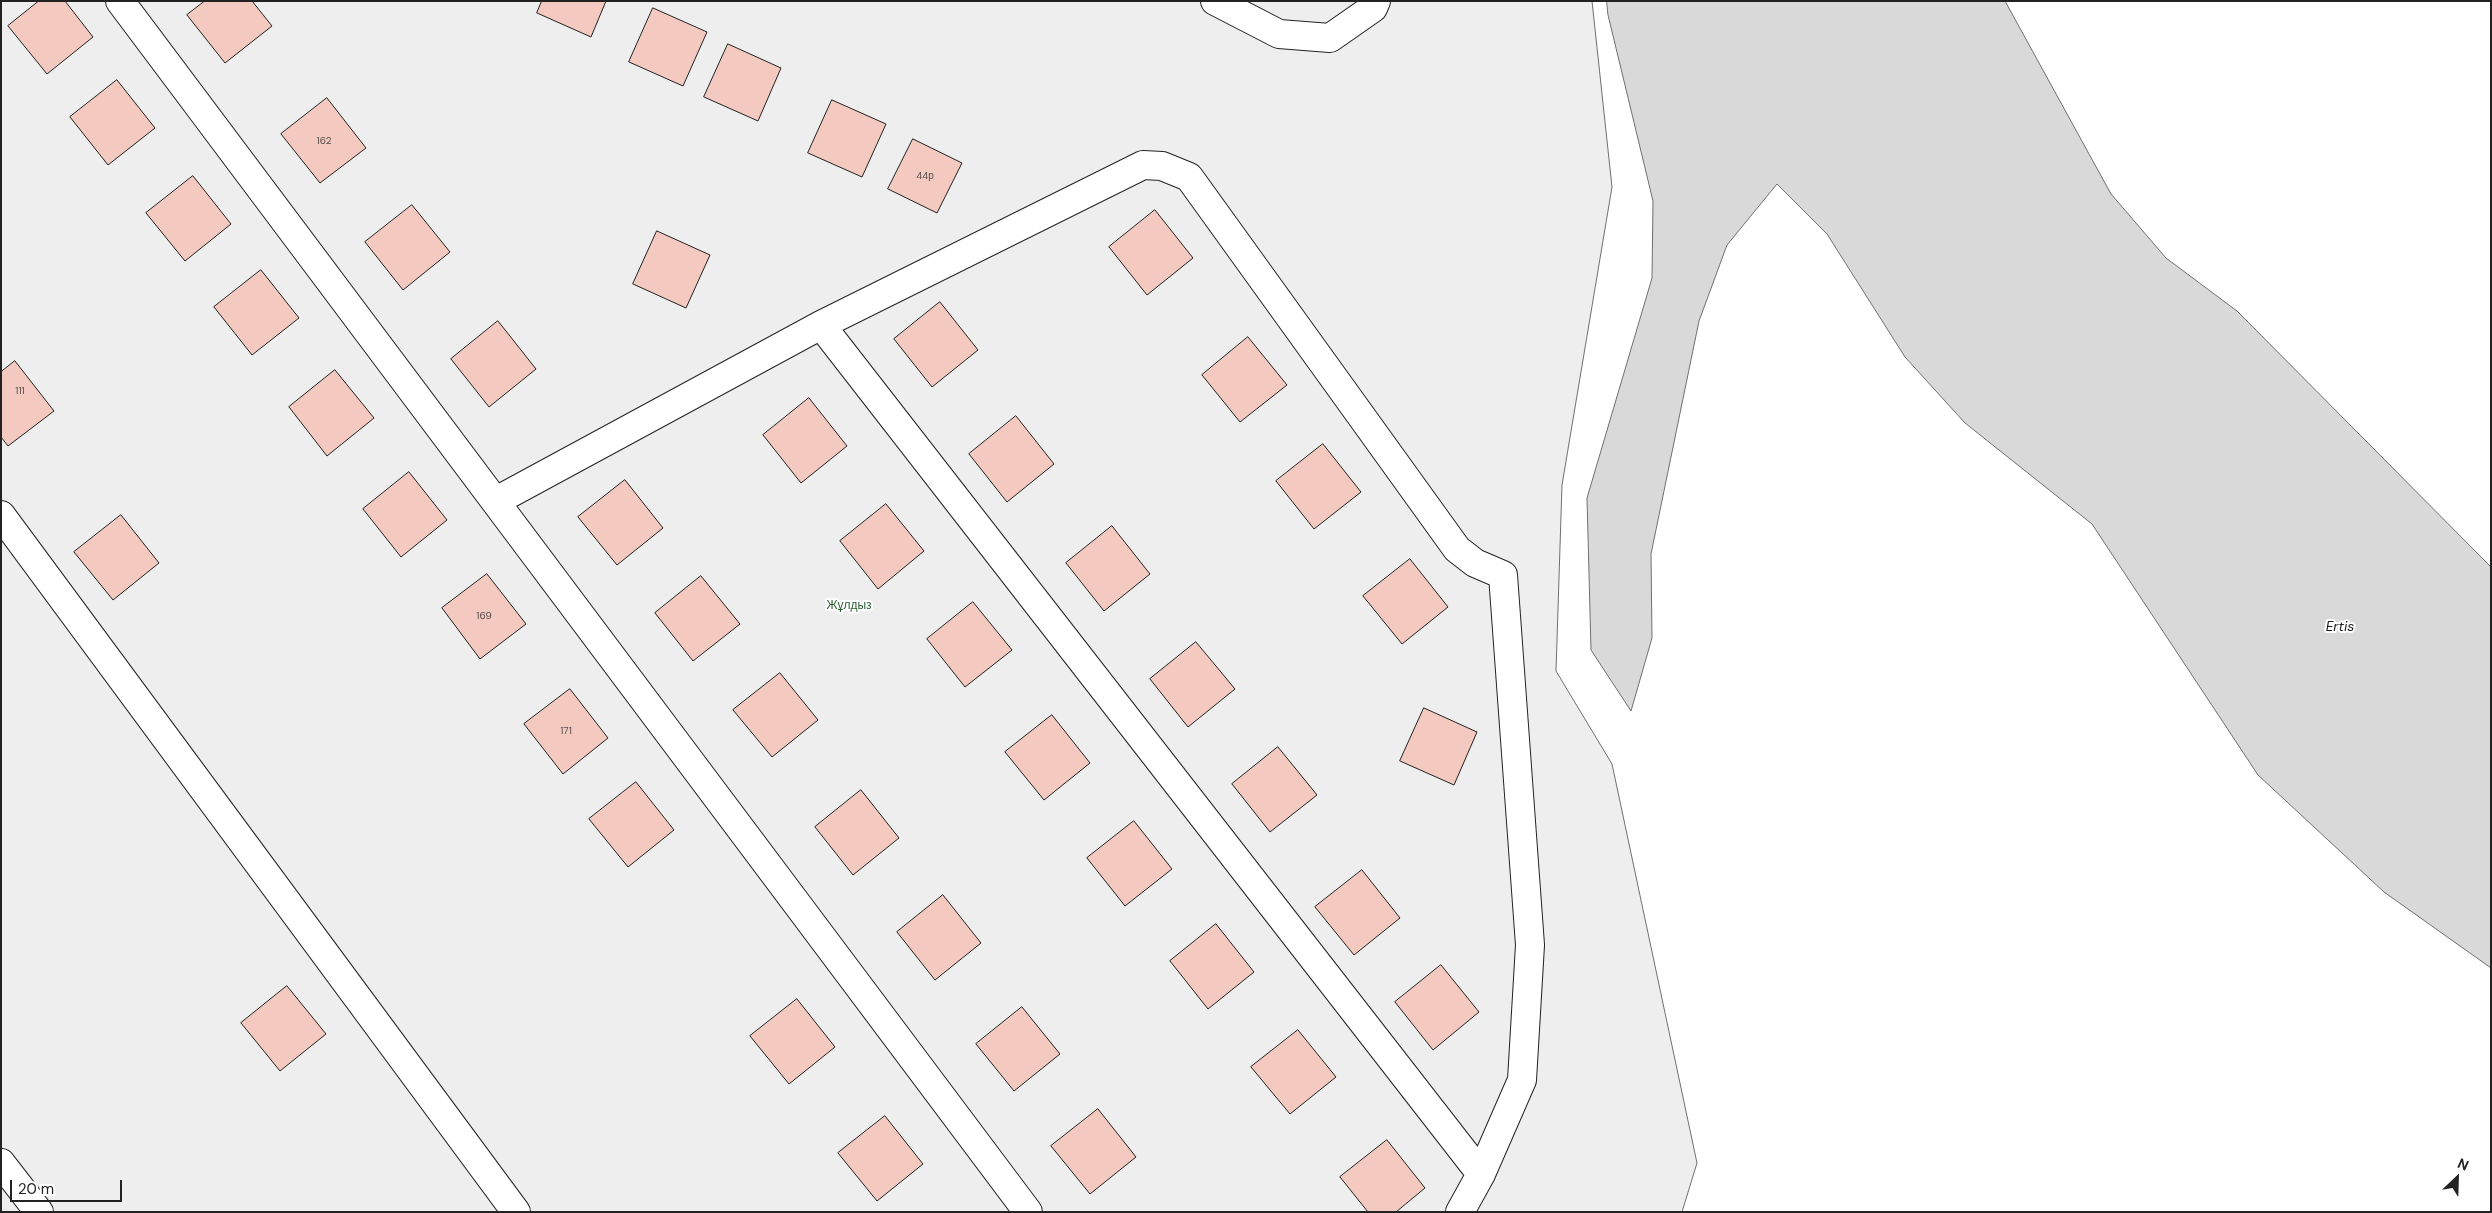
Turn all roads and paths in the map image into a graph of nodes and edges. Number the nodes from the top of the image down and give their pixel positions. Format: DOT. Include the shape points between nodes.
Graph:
graph roads {
  1 [pos="120,1"];
  2 [pos="1215,1"];
  3 [pos="1376,1"];
  4 [pos="821,325"];
  5 [pos="496,501"];
  6 [pos="1,515"];
  7 [pos="1,1164"];
  8 [pos="1481,1174"];
  9 [pos="39,1212"];
  10 [pos="516,1212"];
  11 [pos="1028,1212"];
  12 [pos="1460,1212"];
  1 -- 5 [label="street"];
  2 -- 3 [label="street" via="1279,34 1330,38 1373,8"];
  4 -- 5 [label="street"];
  4 -- 8 [label="street"];
  4 -- 8 [label="street" via="1143,165 1162,166 1189,177 1457,550 1475,563 1503,575 1530,945 1522,1080"];
  5 -- 11 [label="street"];
  6 -- 10 [label="street"];
  7 -- 9 [label="street"];
  8 -- 12 [label="street"];
}
